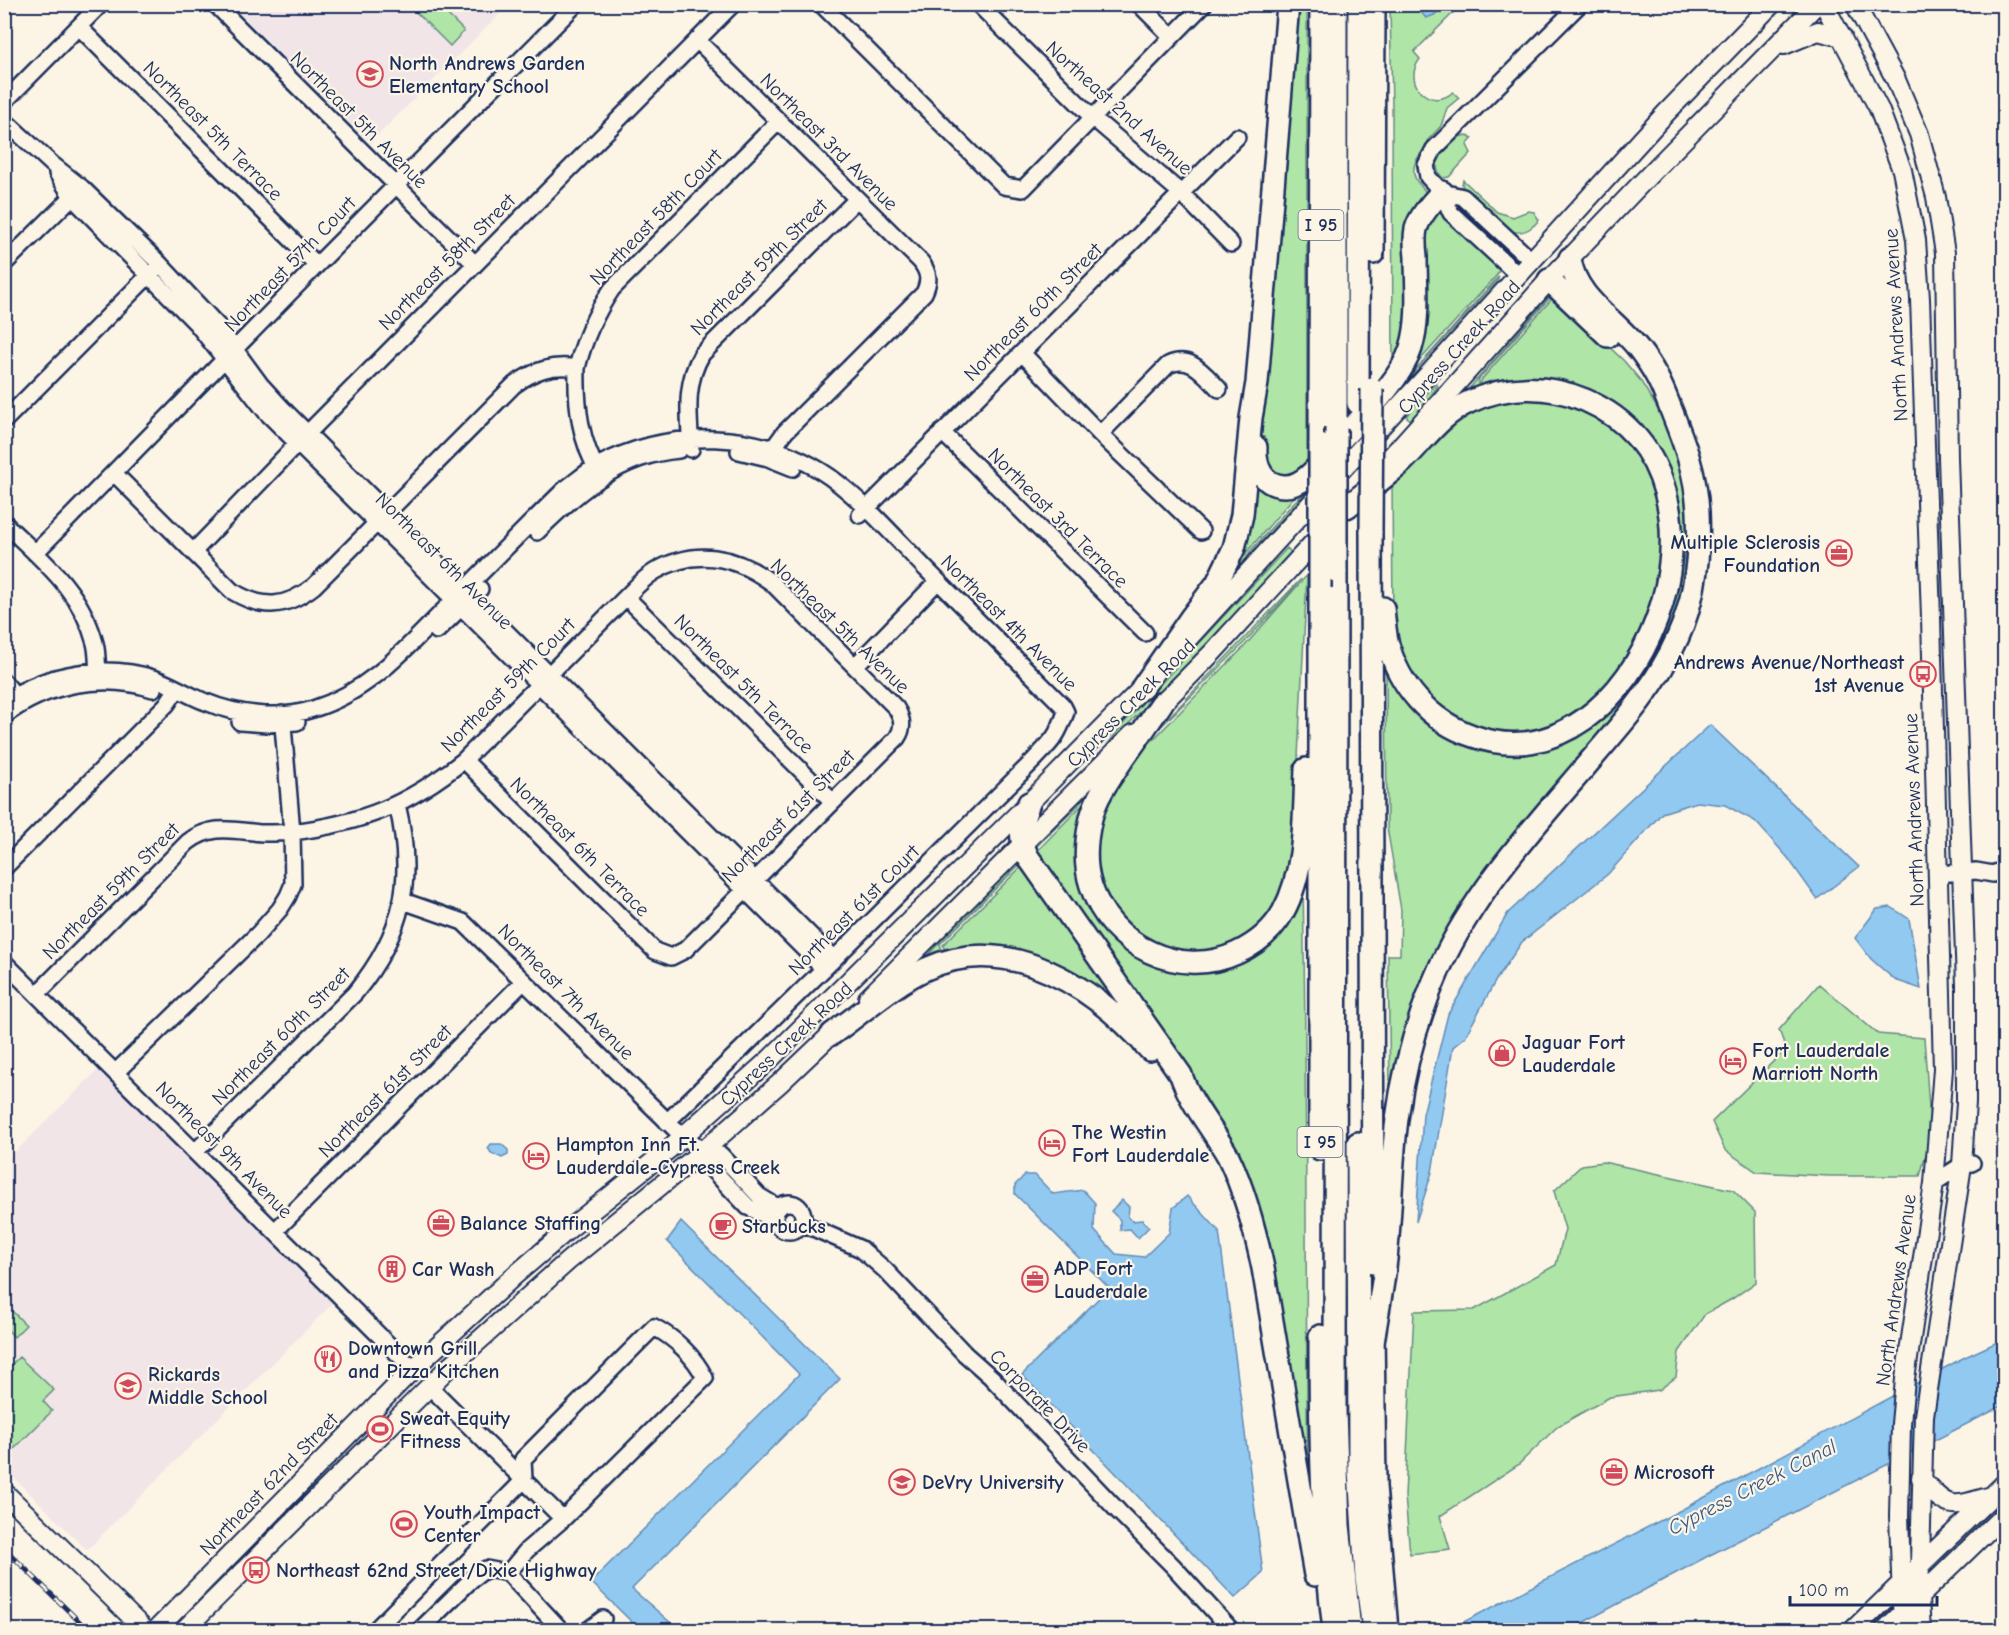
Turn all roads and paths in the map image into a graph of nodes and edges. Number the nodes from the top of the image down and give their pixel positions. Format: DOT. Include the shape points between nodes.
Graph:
graph roads {
  1 [pos="101,4"];
  2 [pos="215,4"];
  3 [pos="576,4"];
  4 [pos="733,4"];
  5 [pos="821,4"];
  6 [pos="978,4"];
  7 [pos="1139,4"];
  8 [pos="1204,4"];
  9 [pos="1288,4"];
  10 [pos="1321,4"];
  11 [pos="1336,4"];
  12 [pos="1359,4"];
  13 [pos="1374,4"];
  14 [pos="1580,4"];
  15 [pos="1772,4"];
  16 [pos="1817,4"];
  17 [pos="1824,4"];
  18 [pos="1855,4"];
  19 [pos="79,27"];
  20 [pos="1172,37"];
  21 [pos="1842,37"];
  22 [pos="697,40"];
  23 [pos="1774,49"];
  24 [pos="4,102"];
  25 [pos="1092,117"];
  26 [pos="4,120"];
  27 [pos="779,121"];
  28 [pos="1237,137"];
  29 [pos="53,165"];
  30 [pos="396,186"];
  31 [pos="1442,192"];
  32 [pos="1181,193"];
  33 [pos="72,197"];
  34 [pos="857,199"];
  35 [pos="1231,244"];
  36 [pos="1570,258"];
  37 [pos="1532,261"];
  38 [pos="4,264"];
  39 [pos="475,264"];
  40 [pos="316,265"];
  41 [pos="155,269"];
  42 [pos="1518,275"];
  43 [pos="1543,286"];
  44 [pos="1022,353"];
  45 [pos="230,354"];
  46 [pos="577,368"];
  47 [pos="1257,383"];
  48 [pos="1219,389"];
  49 [pos="1365,396"];
  50 [pos="1671,409"];
  51 [pos="4,421"];
  52 [pos="942,432"];
  53 [pos="1100,434"];
  54 [pos="302,439"];
  55 [pos="691,444"];
  56 [pos="770,452"];
  57 [pos="598,472"];
  58 [pos="114,473"];
  59 [pos="1347,507"];
  60 [pos="862,512"];
  61 [pos="382,518"];
  62 [pos="4,523"];
  63 [pos="1201,531"];
  64 [pos="1365,538"];
  65 [pos="193,552"];
  66 [pos="35,553"];
  67 [pos="741,564"];
  68 [pos="934,584"];
  69 [pos="626,597"];
  70 [pos="462,599"];
  71 [pos="1145,633"];
  72 [pos="1320,653"];
  73 [pos="855,666"];
  74 [pos="98,676"];
  75 [pos="544,680"];
  76 [pos="4,682"];
  77 [pos="1142,688"];
  78 [pos="175,693"];
  79 [pos="14,700"];
  80 [pos="1162,703"];
  81 [pos="4,716"];
  82 [pos="283,719"];
  83 [pos="1063,722"];
  84 [pos="902,724"];
  85 [pos="464,760"];
  86 [pos="832,801"];
  87 [pos="1029,803"];
  88 [pos="397,804"];
  89 [pos="292,832"];
  90 [pos="1022,844"];
  91 [pos="4,868"];
  92 [pos="2004,869"];
  93 [pos="1962,872"];
  94 [pos="1938,874"];
  95 [pos="749,884"];
  96 [pos="403,901"];
  97 [pos="671,957"];
  98 [pos="4,962"];
  99 [pos="829,964"];
  100 [pos="524,981"];
  101 [pos="37,994"];
  102 [pos="832,1034"];
  103 [pos="116,1072"];
  104 [pos="1186,1091"];
  105 [pos="667,1122"];
  106 [pos="684,1136"];
  107 [pos="196,1151"];
  108 [pos="703,1151"];
  109 [pos="1967,1164"];
  110 [pos="1934,1183"];
  111 [pos="777,1214"];
  112 [pos="802,1223"];
  113 [pos="275,1231"];
  114 [pos="451,1334"];
  115 [pos="1373,1343"];
  116 [pos="413,1369"];
  117 [pos="429,1386"];
  118 [pos="403,1412"];
  119 [pos="1921,1478"];
  120 [pos="524,1480"];
  121 [pos="1998,1490"];
  122 [pos="4,1492"];
  123 [pos="2004,1515"];
  124 [pos="563,1519"];
  125 [pos="1920,1565"];
  126 [pos="508,1573"];
  127 [pos="1902,1582"];
  128 [pos="1919,1598"];
  129 [pos="603,1619"];
  130 [pos="1903,1622"];
  131 [pos="148,1630"];
  132 [pos="184,1630"];
  133 [pos="375,1630"];
  134 [pos="420,1630"];
  135 [pos="561,1630"];
  136 [pos="588,1630"];
  137 [pos="1231,1630"];
  138 [pos="1326,1630"];
  139 [pos="1334,1630"];
  140 [pos="1350,1630"];
  141 [pos="1373,1630"];
  142 [pos="1387,1630"];
  143 [pos="1853,1630"];
  144 [pos="1886,1630"];
  145 [pos="1921,1630"];
  1 -- 19 [label="street"];
  2 -- 30 [label="street, Northeast 5th Avenue"];
  3 -- 30 [label="street, Northeast 57th Court"];
  4 -- 22 [label="street, Northeast 58th Street"];
  5 -- 25 [label="street" via="1004,186 1023,189"];
  6 -- 25 [label="street, Northeast 2nd Avenue"];
  7 -- 20 [label="street"];
  8 -- 20 [label="street"];
  9 -- 47 [label="highway"];
  10 -- 72 [label="highway, I 95, bridge"];
  11 -- 140 [label="highway, bridge" via="1335,1412 1339,1525"];
  12 -- 49 [label="highway"];
  13 -- 49 [label="highway"];
  14 -- 31 [label="street" via="1431,153 1427,174"];
  15 -- 37 [label="main road, Cypress Creek Road" via="1666,113"];
  16 -- 23 [label="main road, Cypress Creek Road"];
  17 -- 21 [label="main road, North Andrews Avenue"];
  18 -- 93 [label="main road" via="1896,80 1919,134 1936,197 1945,253"];
  19 -- 24 [label="street"];
  19 -- 40 [label="street, Northeast 5th Terrace"];
  20 -- 25 [label="street"];
  21 -- 23 [label="main road" via="1818,32"];
  21 -- 94 [label="main road, North Andrews Avenue" via="1893,142 1916,240"];
  22 -- 27 [label="street, Northeast 3rd Avenue"];
  22 -- 39 [label="street, Northeast 58th Street"];
  23 -- 36 [label="main road, Cypress Creek Road"];
  25 -- 32 [label="street, Northeast 2nd Avenue"];
  26 -- 29 [label="street, Northeast 6th Avenue"];
  27 -- 34 [label="street, Northeast 3rd Avenue"];
  27 -- 46 [label="street, Northeast 58th Court" via="612,289 586,335"];
  28 -- 32 [label="street, Northeast 60th Street"];
  29 -- 33 [label="street, Northeast 6th Avenue"];
  29 -- 41 [label="street, Northeast 6th Avenue" via="82,188"];
  30 -- 39 [label="street, Northeast 5th Avenue"];
  30 -- 40 [label="street, Northeast 57th Court"];
  31 -- 37 [label="street" via="1463,197"];
  31 -- 42 [label="street" via="1451,213"];
  31 -- 47 [label="highway" via="1416,228 1415,331 1404,365 1317,466 1292,485 1271,483 1257,465"];
  32 -- 35 [label="street, Northeast 2nd Avenue"];
  32 -- 44 [label="street, Northeast 60th Street"];
  33 -- 38 [label="street"];
  33 -- 41 [label="street, Northeast 6th Avenue"];
  34 -- 55 [label="street, Northeast 59th Street" via="702,354 690,383"];
  34 -- 56 [label="street, Northeast 3rd Avenue" via="921,262 928,284 924,293 785,432"];
  36 -- 43 [label="main road, Cypress Creek Road"];
  36 -- 50 [label="highway" via="1577,284 1644,356 1661,381"];
  37 -- 42 [label="main road, Cypress Creek Road"];
  37 -- 43 [label="main road"];
  39 -- 54 [label="street, Northeast 58th Street"];
  40 -- 45 [label="street, Northeast 57th Court"];
  41 -- 45 [label="street, Northeast 6th Avenue" via="217,325"];
  41 -- 51 [label="street"];
  42 -- 43 [label="main road"];
  42 -- 77 [label="main road, Cypress Creek Road"];
  43 -- 50 [label="highway" via="1627,353"];
  43 -- 59 [label="main road, Cypress Creek Road"];
  44 -- 52 [label="street, Northeast 60th Street"];
  44 -- 53 [label="street"];
  45 -- 54 [label="street, Northeast 6th Avenue" via="260,384"];
  45 -- 58 [label="street, Northeast 57th Court"];
  46 -- 57 [label="street" via="579,423"];
  46 -- 61 [label="street" via="539,370 514,385"];
  47 -- 77 [label="highway" via="1242,515 1234,548 1217,583"];
  48 -- 53 [label="street" via="1194,365 1181,361 1168,365"];
  49 -- 64 [label="highway, bridge"];
  50 -- 115 [label="highway" via="1690,459 1698,512 1696,565 1685,619 1663,667 1641,700 1486,887 1456,935 1433,984 1402,1083 1386,1259"];
  52 -- 60 [label="street, Northeast 60th Street"];
  52 -- 71 [label="street, Northeast 3rd Terrace"];
  53 -- 63 [label="street"];
  54 -- 61 [label="street, Northeast 6th Avenue"];
  54 -- 65 [label="street, Northeast 58th Street"];
  55 -- 56 [label="street, Northeast 4th Avenue" via="730,440"];
  55 -- 57 [label="street" via="650,445 623,454"];
  56 -- 60 [label="street, Northeast 4th Avenue" via="830,477"];
  57 -- 70 [label="street" via="564,490"];
  58 -- 65 [label="street"];
  58 -- 66 [label="street, Northeast 57th Court"];
  59 -- 64 [label="highway" via="1400,464 1437,423 1459,408 1502,391 1541,389 1591,403 1635,435 1663,481 1672,538 1656,620 1619,686 1580,723 1557,735 1517,743 1490,741 1454,729 1424,707 1403,681 1387,641"];
  59 -- 80 [label="main road, Cypress Creek Road"];
  60 -- 68 [label="street, Northeast 4th Avenue"];
  61 -- 65 [label="street" via="315,586 290,602 262,605 243,598"];
  61 -- 70 [label="street, Northeast 6th Avenue"];
  62 -- 66 [label="street"];
  64 -- 115 [label="highway"];
  64 -- 141 [label="highway" via="1357,1398 1360,1506"];
  66 -- 74 [label="street" via="78,601 95,644"];
  67 -- 69 [label="street, Northeast 59th Court" via="707,557 669,564 652,573"];
  67 -- 73 [label="street, Northeast 5th Avenue" via="772,583"];
  68 -- 73 [label="street"];
  68 -- 83 [label="street, Northeast 4th Avenue"];
  69 -- 75 [label="street, Northeast 59th Court"];
  69 -- 86 [label="street, Northeast 5th Terrace"];
  70 -- 75 [label="street, Northeast 6th Avenue"];
  70 -- 82 [label="street" via="387,680 371,692 318,718"];
  72 -- 80 [label="highway" via="1308,733 1303,834 1294,887 1278,920 1263,937 1232,955 1207,962 1171,960 1130,941 1101,908 1088,869 1089,827 1098,797"];
  72 -- 139 [label="highway, I 95" via="1320,1451"];
  73 -- 84 [label="street, Northeast 5th Avenue" via="896,708"];
  74 -- 78 [label="street" via="127,672 141,675 159,680"];
  74 -- 79 [label="street" via="47,682"];
  75 -- 85 [label="street, Northeast 59th Court"];
  75 -- 95 [label="street, Northeast 6th Avenue"];
  76 -- 79 [label="street"];
  77 -- 87 [label="main road, Cypress Creek Road"];
  78 -- 82 [label="street" via="228,709"];
  78 -- 91 [label="street"];
  79 -- 81 [label="street"];
  80 -- 90 [label="main road, Cypress Creek Road"];
  82 -- 89 [label="street"];
  83 -- 99 [label="street, Northeast 61st Court" via="1056,737"];
  84 -- 86 [label="street, Northeast 61st Street" via="897,738"];
  85 -- 88 [label="street, Northeast 59th Court"];
  85 -- 97 [label="street, Northeast 6th Terrace" via="655,951"];
  86 -- 95 [label="street, Northeast 61st Street"];
  87 -- 90 [label="highway" via="1021,829"];
  87 -- 106 [label="main road, Cypress Creek Road" via="770,1059"];
  88 -- 89 [label="street, Northeast 59th Court" via="333,827"];
  88 -- 96 [label="street, Northeast 60th Street" via="407,865"];
  89 -- 101 [label="street, Northeast 59th Street" via="223,829 198,834"];
  89 -- 103 [label="street" via="292,884 280,909"];
  90 -- 102 [label="main road, Cypress Creek Road"];
  90 -- 104 [label="highway" via="1181,1076"];
  92 -- 93 [label="street" via="1993,874"];
  93 -- 94 [label="street"];
  93 -- 109 [label="main road"];
  94 -- 110 [label="main road, North Andrews Avenue" via="1943,1069"];
  95 -- 97 [label="street, Northeast 61st Street" via="685,950"];
  95 -- 99 [label="street, Northeast 6th Avenue"];
  96 -- 100 [label="street, Northeast 7th Avenue" via="463,922"];
  96 -- 107 [label="street, Northeast 60th Street" via="385,949 370,975"];
  98 -- 101 [label="street, Northeast 9th Avenue"];
  99 -- 105 [label="street, Northeast 61st Court"];
  100 -- 105 [label="street, Northeast 7th Avenue"];
  100 -- 113 [label="street, Northeast 61st Street"];
  101 -- 103 [label="street, Northeast 9th Avenue"];
  102 -- 104 [label="highway" via="927,969 969,958 1006,959 1052,973 1093,997 1132,1031"];
  102 -- 108 [label="main road, Cypress Creek Road"];
  103 -- 107 [label="street, Northeast 9th Avenue"];
  104 -- 138 [label="highway" via="1227,1156 1253,1224"];
  105 -- 106 [label="street, Northeast 7th Avenue"];
  106 -- 108 [label="street"];
  106 -- 114 [label="main road, Cypress Creek Road" via="554,1242"];
  107 -- 113 [label="street, Northeast 9th Avenue"];
  108 -- 111 [label="street" via="721,1155"];
  108 -- 117 [label="main road, Cypress Creek Road" via="568,1261"];
  109 -- 110 [label="street"];
  109 -- 119 [label="main road" via="1931,1365"];
  110 -- 127 [label="main road, North Andrews Avenue" via="1905,1379 1899,1467"];
  111 -- 112 [label="street" via="780,1228 788,1231"];
  111 -- 112 [label="street" via="786,1203 795,1204 803,1214"];
  112 -- 137 [label="street, Corporate Drive" via="861,1249 885,1270 1195,1588"];
  113 -- 116 [label="street, Northeast 9th Avenue"];
  114 -- 116 [label="main road, Cypress Creek Road"];
  114 -- 117 [label="main road" via="428,1373"];
  115 -- 142 [label="highway" via="1375,1495"];
  116 -- 118 [label="main road" via="417,1380"];
  116 -- 131 [label="main road, Northeast 62nd Street"];
  117 -- 118 [label="main road"];
  117 -- 120 [label="street"];
  118 -- 132 [label="main road"];
  119 -- 121 [label="main road" via="1935,1496 1950,1504 1962,1504"];
  119 -- 125 [label="main road"];
  120 -- 124 [label="street"];
  120 -- 124 [label="street" via="522,1459 654,1327 668,1334 699,1366 705,1378"];
  120 -- 133 [label="street"];
  121 -- 125 [label="main road"];
  122 -- 131 [label="main road"];
  123 -- 128 [label="main road"];
  124 -- 126 [label="street" via="527,1550"];
  125 -- 127 [label="main road"];
  125 -- 128 [label="main road"];
  126 -- 134 [label="street" via="486,1569"];
  126 -- 135 [label="street"];
  127 -- 130 [label="main road, North Andrews Avenue"];
  127 -- 143 [label="main road"];
  128 -- 130 [label="main road"];
  128 -- 145 [label="main road"];
  129 -- 136 [label="street"];
  130 -- 144 [label="main road"];
}
